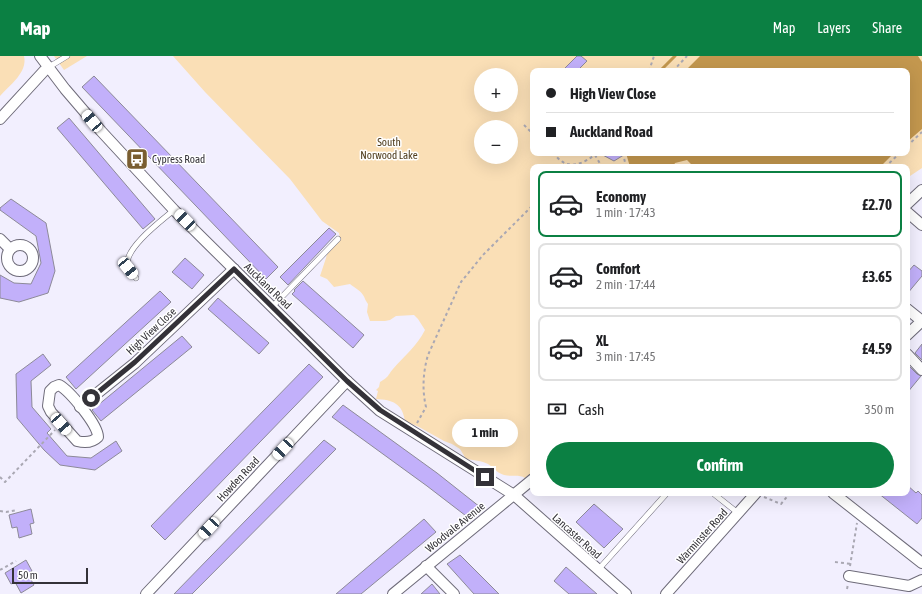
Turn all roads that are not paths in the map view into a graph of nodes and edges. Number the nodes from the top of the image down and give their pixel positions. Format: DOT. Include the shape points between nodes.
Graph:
graph roads {
  1 [pos="40,56"];
  2 [pos="67,56"];
  3 [pos="49,67"];
  4 [pos="0,119"];
  5 [pos="922,190"];
  6 [pos="910,201"];
  7 [pos="174,210"];
  8 [pos="910,215"];
  9 [pos="922,225"];
  10 [pos="0,239"];
  11 [pos="338,239"];
  12 [pos="10,249"];
  13 [pos="234,269"];
  14 [pos="136,278"];
  15 [pos="272,307"];
  16 [pos="910,311"];
  17 [pos="922,321"];
  18 [pos="910,332"];
  19 [pos="910,357"];
  20 [pos="922,370"];
  21 [pos="347,381"];
  22 [pos="80,407"];
  23 [pos="530,482"];
  24 [pos="514,495"];
  25 [pos="664,496"];
  26 [pos="717,496"];
  27 [pos="753,496"];
  28 [pos="837,496"];
  29 [pos="738,513"];
  30 [pos="922,563"];
  31 [pos="426,566"];
  32 [pos="598,570"];
  33 [pos="849,576"];
  34 [pos="922,580"];
  35 [pos="146,594"];
  36 [pos="393,594"];
  37 [pos="454,594"];
  38 [pos="626,594"];
  39 [pos="666,594"];
  1 -- 3 [label="street, Auckland Road"];
  2 -- 3 [label="lane"];
  3 -- 4 [label="street"];
  3 -- 7 [label="street, Auckland Road" via="101,131"];
  5 -- 6 [label="street"];
  7 -- 13 [label="street, Auckland Road"];
  7 -- 14 [label="lane" via="129,255 127,265"];
  8 -- 9 [label="street"];
  10 -- 12 [label="street"];
  11 -- 15 [label="lane"];
  13 -- 15 [label="street, Auckland Road"];
  13 -- 22 [label="street, High View Close" via="135,362"];
  15 -- 21 [label="street, Auckland Road"];
  16 -- 17 [label="street"];
  17 -- 18 [label="street"];
  19 -- 20 [label="street"];
  21 -- 24 [label="street, Auckland Road" via="380,410"];
  21 -- 35 [label="street, Howden Road"];
  22 -- 22 [label="street" via="96,427 98,437 95,440 77,441 61,424 48,406 50,390 59,385 63,387"];
  23 -- 24 [label="street, Woodvale Avenue"];
  24 -- 31 [label="street, Woodvale Avenue"];
  24 -- 32 [label="street, Lancaster Road"];
  25 -- 32 [label="lane"];
  26 -- 29 [label="lane"];
  27 -- 29 [label="street, Warminster Road"];
  28 -- 30 [label="street"];
  29 -- 39 [label="street, Warminster Road"];
  31 -- 36 [label="street, Woodvale Avenue"];
  31 -- 37 [label="street"];
  32 -- 38 [label="street, Lancaster Road"];
  33 -- 34 [label="street" via="909,586"];
}
